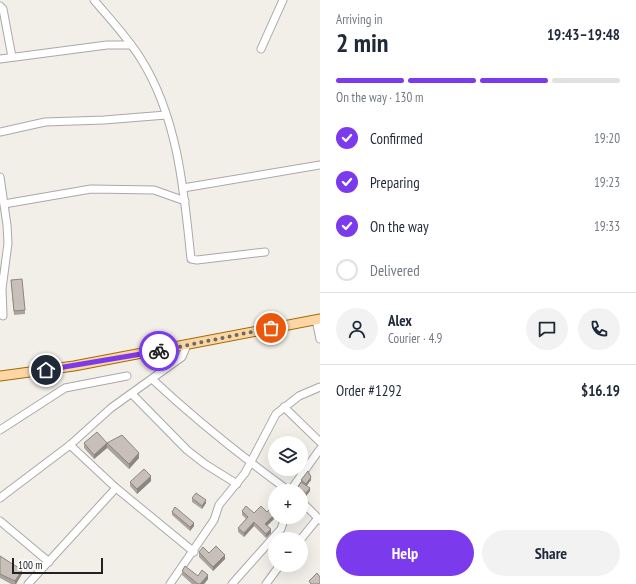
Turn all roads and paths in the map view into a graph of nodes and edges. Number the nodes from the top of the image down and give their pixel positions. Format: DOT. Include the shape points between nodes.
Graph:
graph roads {
  1 [pos="94,0"];
  2 [pos="283,0"];
  3 [pos="0,6"];
  4 [pos="131,45"];
  5 [pos="261,49"];
  6 [pos="12,57"];
  7 [pos="0,59"];
  8 [pos="166,115"];
  9 [pos="0,132"];
  10 [pos="320,165"];
  11 [pos="0,176"];
  12 [pos="183,188"];
  13 [pos="185,201"];
  14 [pos="4,204"];
  15 [pos="265,252"];
  16 [pos="1,290"];
  17 [pos="3,316"];
  18 [pos="318,319"];
  19 [pos="320,338"];
  20 [pos="187,345"];
  21 [pos="0,376"];
  22 [pos="128,376"];
  23 [pos="152,379"];
  24 [pos="320,387"];
  25 [pos="132,394"];
  26 [pos="284,406"];
  27 [pos="0,430"];
  28 [pos="320,442"];
  29 [pos="70,445"];
  30 [pos="320,449"];
  31 [pos="250,463"];
  32 [pos="237,484"];
  33 [pos="280,484"];
  34 [pos="295,484"];
  35 [pos="116,488"];
  36 [pos="0,498"];
  37 [pos="308,508"];
  38 [pos="319,519"];
  39 [pos="0,522"];
  40 [pos="283,524"];
  41 [pos="307,532"];
  42 [pos="194,552"];
  43 [pos="49,562"];
  44 [pos="275,572"];
  45 [pos="28,584"];
  46 [pos="170,584"];
  47 [pos="232,584"];
  48 [pos="266,584"];
  1 -- 4 [label="street"];
  2 -- 5 [label="street"];
  3 -- 6 [label="street"];
  4 -- 6 [label="street" via="107,45"];
  4 -- 8 [label="street" via="151,77"];
  6 -- 7 [label="street"];
  8 -- 9 [label="street" via="45,122"];
  8 -- 12 [label="street" via="177,153"];
  10 -- 12 [label="street"];
  11 -- 14 [label="street"];
  12 -- 13 [label="street"];
  13 -- 14 [label="street" via="154,190 91,189"];
  13 -- 15 [label="street" via="191,259"];
  14 -- 16 [label="street" via="8,243"];
  16 -- 17 [label="street"];
  18 -- 19 [label="street"];
  18 -- 20 [label="main road"];
  20 -- 21 [label="main road" via="74,366"];
  20 -- 23 [label="street" via="182,356"];
  22 -- 27 [label="street" via="65,388"];
  23 -- 25 [label="street"];
  23 -- 31 [label="street" via="188,413"];
  24 -- 26 [label="street"];
  25 -- 29 [label="street" via="111,408"];
  25 -- 32 [label="street" via="187,450"];
  26 -- 28 [label="street"];
  26 -- 31 [label="street" via="276,414"];
  29 -- 35 [label="street"];
  29 -- 36 [label="street"];
  30 -- 34 [label="street"];
  31 -- 32 [label="street"];
  31 -- 33 [label="street"];
  32 -- 42 [label="street" via="219,505 214,520"];
  35 -- 42 [label="street"];
  35 -- 43 [label="street"];
  37 -- 38 [label="street"];
  38 -- 41 [label="street"];
  39 -- 43 [label="street"];
  40 -- 47 [label="street"];
  42 -- 46 [label="street"];
  43 -- 45 [label="street"];
  44 -- 48 [label="street"];
}
